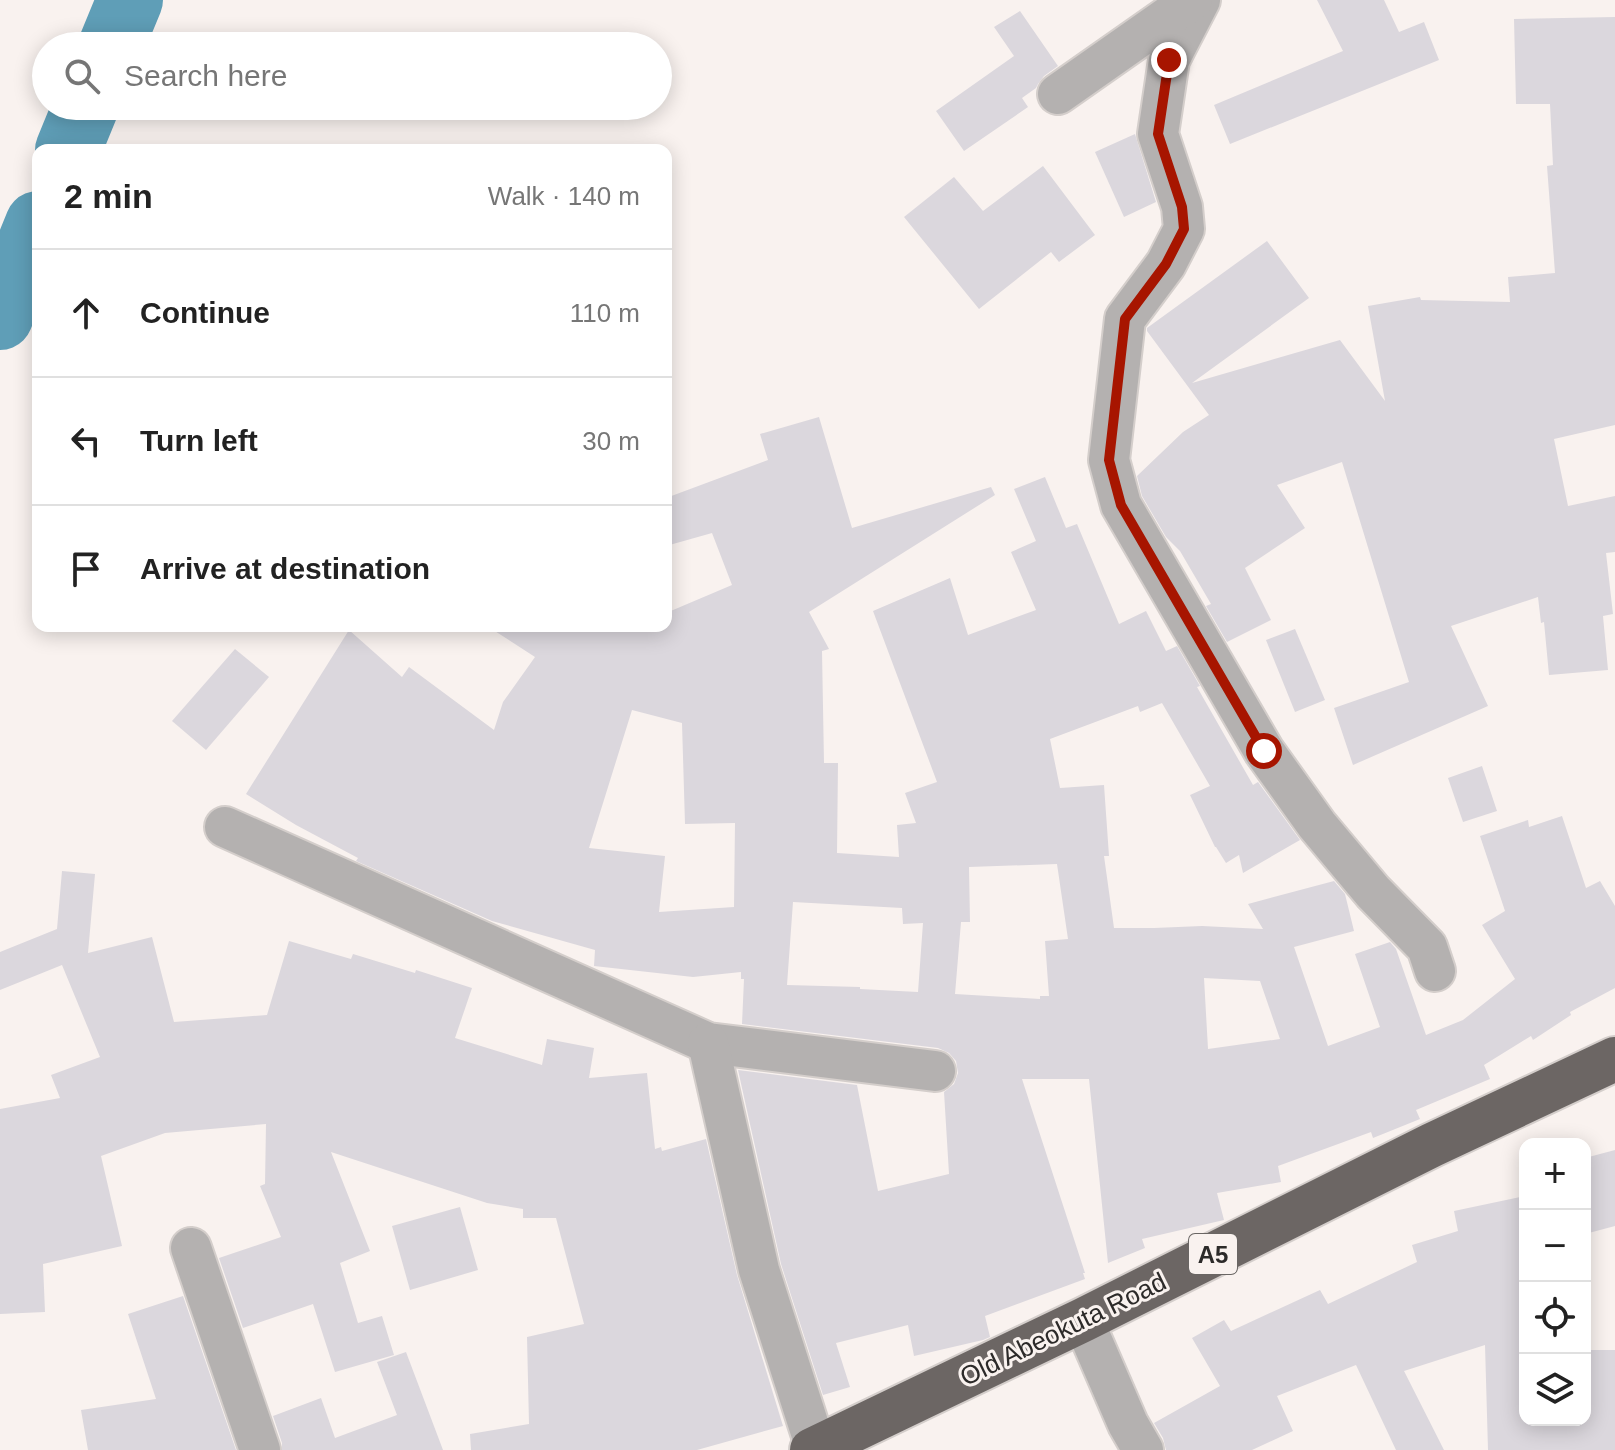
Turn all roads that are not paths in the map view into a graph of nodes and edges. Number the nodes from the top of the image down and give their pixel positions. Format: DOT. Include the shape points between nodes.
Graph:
graph roads {
  1 [pos="1192,0"];
  2 [pos="1200,0"];
  3 [pos="1058,94"];
  4 [pos="225,827"];
  5 [pos="1435,971"];
  6 [pos="708,1043"];
  7 [pos="1615,1059"];
  8 [pos="935,1071"];
  9 [pos="191,1248"];
  10 [pos="1083,1320"];
  11 [pos="814,1449"];
  12 [pos="260,1450"];
  13 [pos="1143,1450"];
  1 -- 3 [label="street"];
  2 -- 5 [label="street" via="1169,60 1158,134 1184,229 1166,264 1125,319 1109,460 1121,505 1264,751 1317,825 1427,947"];
  4 -- 6 [label="street"];
  6 -- 8 [label="street"];
  6 -- 11 [label="street" via="759,1270"];
  7 -- 10 [label="highway, Old Abeokuta Road / A5"];
  9 -- 12 [label="street"];
  10 -- 11 [label="highway, Old Abeokuta Road / A5"];
  10 -- 13 [label="street"];
}
